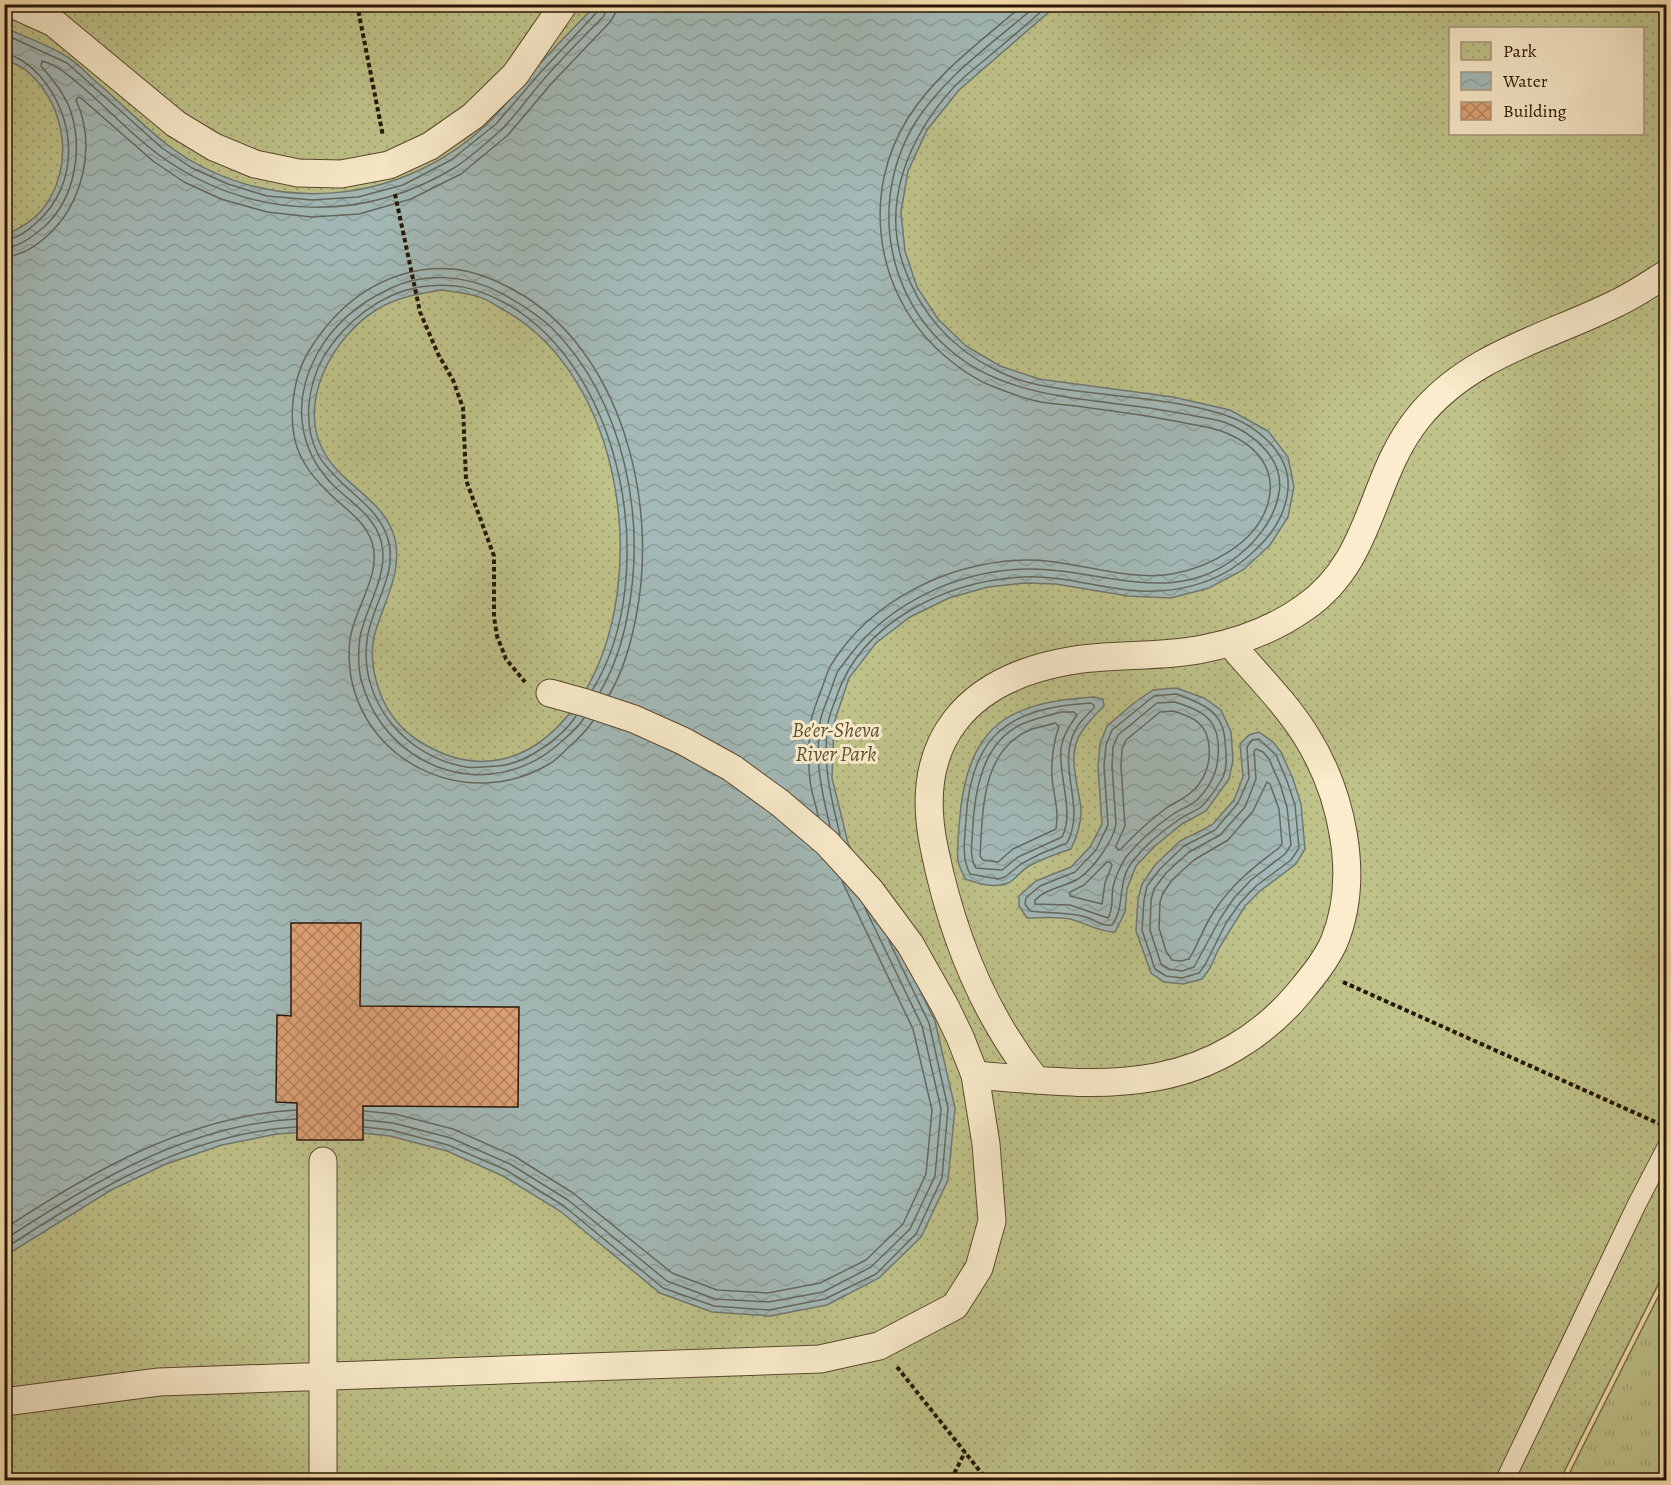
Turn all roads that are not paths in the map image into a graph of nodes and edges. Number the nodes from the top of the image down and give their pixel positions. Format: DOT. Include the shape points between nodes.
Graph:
graph roads {
  1 [pos="12,4"];
  2 [pos="564,4"];
  3 [pos="1666,274"];
  4 [pos="1230,643"];
  5 [pos="549,693"];
  6 [pos="975,1075"];
  7 [pos="1036,1080"];
  8 [pos="1666,1148"];
  9 [pos="323,1161"];
  10 [pos="323,1377"];
  11 [pos="4,1402"];
  12 [pos="323,1480"];
  13 [pos="1505,1480"];
  1 -- 2 [label="street" via="54,23 176,124 214,147 255,164 298,173 341,174 390,169 474,116 515,75"];
  3 -- 4 [label="street" via="1617,303 1492,357 1451,385 1404,437 1392,457 1363,535 1329,586 1284,621"];
  4 -- 7 [label="street" via="1038,668 1009,678 984,693 962,711 945,734 933,762 928,795 931,834 944,892 982,997 1008,1043"];
  4 -- 7 [label="street" via="1306,735 1336,805 1347,876 1334,942 1317,971 1288,1006 1257,1034 1224,1054 1191,1068 1120,1082"];
  5 -- 6 [label="street" via="634,718 683,741 732,768 827,843 870,890 910,944 945,1006"];
  6 -- 7 [label="street"];
  6 -- 10 [label="street" via="992,1221 979,1268 955,1306 879,1346 820,1359"];
  8 -- 13 [label="lane"];
  9 -- 10 [label="street"];
  10 -- 11 [label="street" via="159,1382"];
  10 -- 12 [label="street"];
}
